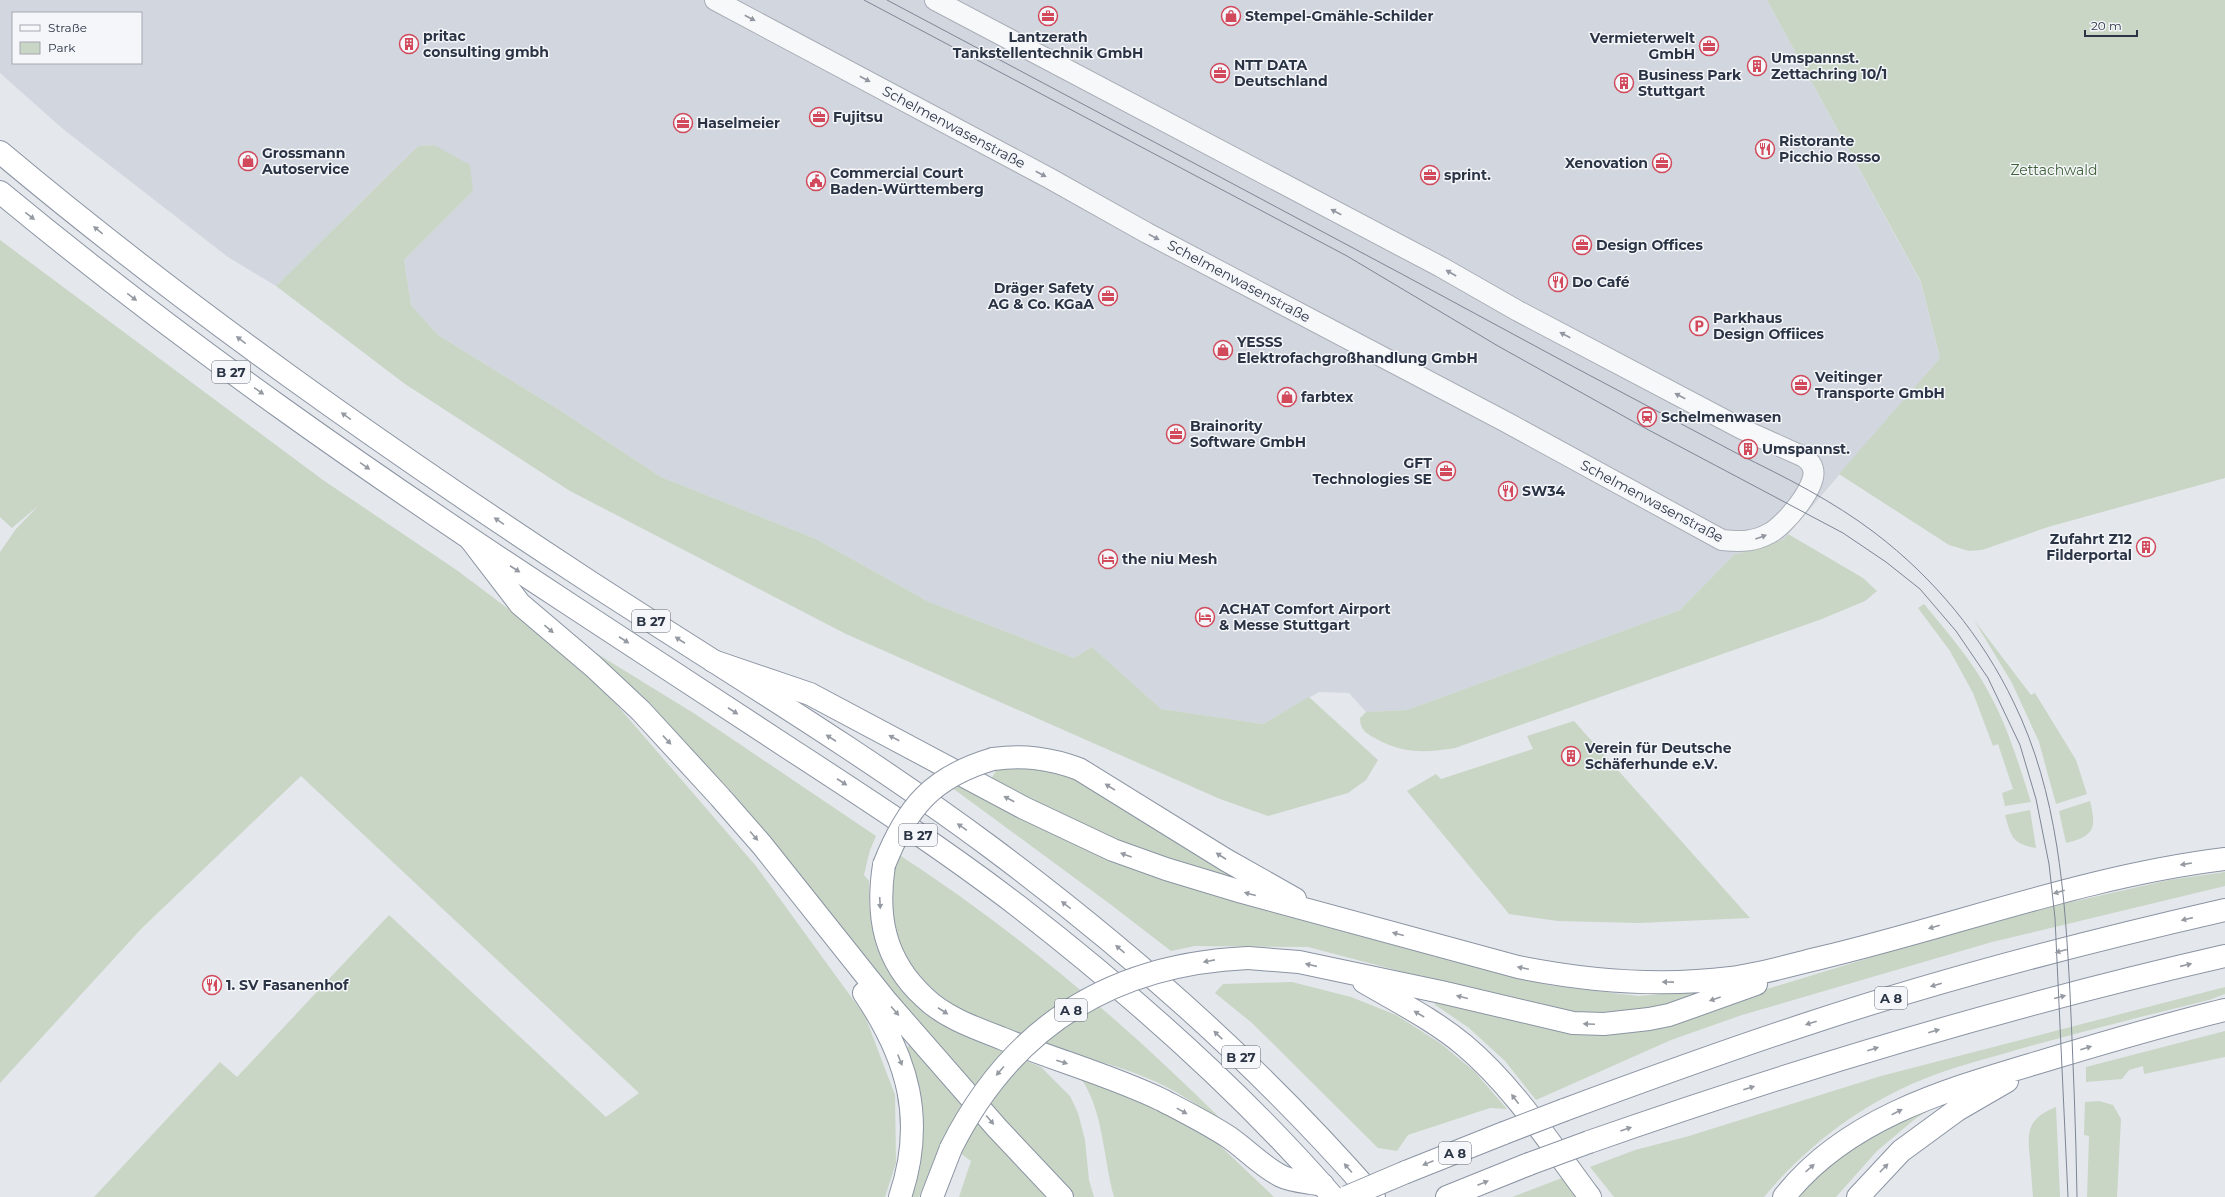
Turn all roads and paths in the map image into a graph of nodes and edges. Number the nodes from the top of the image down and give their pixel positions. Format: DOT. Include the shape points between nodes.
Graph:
graph roads {
  1 [pos="715,0"];
  2 [pos="936,0"];
  3 [pos="0,152"];
  4 [pos="0,192"];
  5 [pos="471,540"];
  6 [pos="713,661"];
  7 [pos="2225,859"];
  8 [pos="2225,910"];
  9 [pos="1315,911"];
  10 [pos="836,937"];
  11 [pos="1858,949"];
  12 [pos="2225,956"];
  13 [pos="1349,973"];
  14 [pos="2225,1010"];
  15 [pos="2049,1059"];
  16 [pos="1328,1191"];
  17 [pos="900,1197"];
  18 [pos="932,1197"];
  19 [pos="1062,1197"];
  20 [pos="1347,1197"];
  21 [pos="1374,1197"];
  22 [pos="1447,1197"];
  23 [pos="1590,1197"];
  24 [pos="1784,1197"];
  25 [pos="1858,1197"];
  1 -- 2 [label="street, Schelmenwasenstraße, one-way" via="1722,540 1742,542 1769,534 1785,523 1797,508 1813,475 1812,465 1804,457 1736,425"];
  6 -- 3 [label="highway, B 27, one-way" via="362,428 202,310"];
  4 -- 5 [label="highway, B 27, one-way" via="229,370"];
  5 -- 10 [label="highway, one-way" via="520,604 641,711 697,771 762,845"];
  5 -- 16 [label="highway, B 27, one-way" via="867,799 1017,906 1161,1025"];
  9 -- 6 [label="highway, one-way" via="1166,869 1113,850 1024,808 810,694"];
  21 -- 6 [label="highway, B 27, one-way" via="1303,1118 1252,1068 1171,991 1096,929 986,844 899,782"];
  7 -- 11 [label="highway, A 8, one-way" via="2157,869 2085,884"];
  8 -- 20 [label="highway, A 8, one-way, bridge" via="2154,926 1935,985 1796,1028 1564,1110"];
  11 -- 9 [label="highway, one-way" via="1733,978 1685,982 1591,979 1518,967"];
  9 -- 16 [label="highway, one-way, bridge" via="1226,860 1079,769 1032,756 993,760 951,776 924,797 904,821 884,865 880,892 881,918 894,957 903,973 924,998 966,1024 1053,1059 1136,1088 1230,1138 1282,1177"];
  10 -- 17 [label="highway, one-way" via="853,978 877,1013 894,1046 911,1096 911,1153"];
  10 -- 19 [label="highway, one-way" via="892,1008 997,1128"];
  11 -- 13 [label="highway, A 8, one-way" via="1669,1015 1649,1020 1604,1024 1573,1024"];
  22 -- 12 [label="highway, one-way, bridge" via="1529,1164 1702,1103 1904,1040"];
  13 -- 18 [label="highway, A 8, one-way, bridge" via="1299,962 1248,958 1216,960 1138,978 1104,992 1071,1010 1041,1031 988,1084 967,1115"];
  23 -- 13 [label="highway, one-way" via="1493,1072 1464,1044"];
  15 -- 14 [label="highway, one-way"];
  24 -- 15 [label="highway, one-way" via="1806,1172 1862,1130 1907,1107 1985,1078"];
  25 -- 15 [label="highway, one-way" via="1901,1151 1928,1131 1971,1102"];
}
